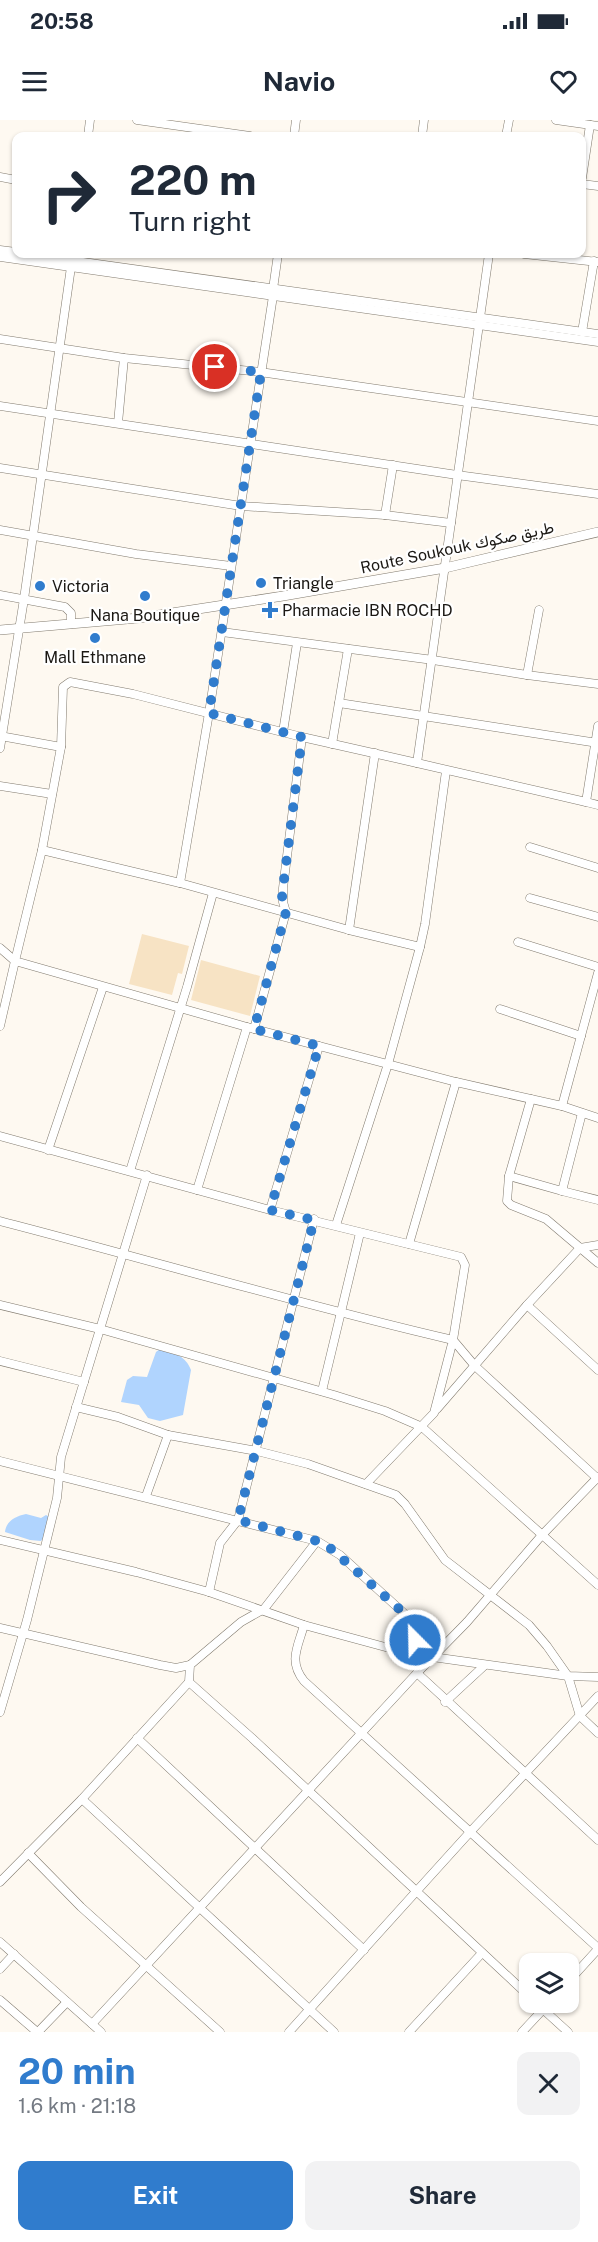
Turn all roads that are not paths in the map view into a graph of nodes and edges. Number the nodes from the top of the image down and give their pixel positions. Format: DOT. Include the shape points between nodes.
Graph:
graph roads {
  1 [pos="137,120"];
  2 [pos="556,120"];
  3 [pos="594,125"];
  4 [pos="222,132"];
  5 [pos="586,160"];
  6 [pos="24,258"];
  7 [pos="56,258"];
  8 [pos="277,258"];
  9 [pos="488,258"];
  10 [pos="560,258"];
  11 [pos="71,260"];
  12 [pos="596,262"];
  13 [pos="273,292"];
  14 [pos="480,322"];
  15 [pos="582,332"];
  16 [pos="598,334"];
  17 [pos="0,339"];
  18 [pos="598,342"];
  19 [pos="58,349"];
  20 [pos="124,358"];
  21 [pos="261,372"];
  22 [pos="467,402"];
  23 [pos="0,406"];
  24 [pos="49,412"];
  25 [pos="598,421"];
  26 [pos="118,423"];
  27 [pos="251,443"];
  28 [pos="393,465"];
  29 [pos="0,468"];
  30 [pos="40,473"];
  31 [pos="457,475"];
  32 [pos="598,494"];
  33 [pos="241,506"];
  34 [pos="384,515"];
  35 [pos="451,523"];
  36 [pos="0,530"];
  37 [pos="598,532"];
  38 [pos="31,535"];
  39 [pos="231,566"];
  40 [pos="445,568"];
  41 [pos="0,595"];
  42 [pos="24,599"];
  43 [pos="226,603"];
  44 [pos="538,610"];
  45 [pos="71,624"];
  46 [pos="18,628"];
  47 [pos="0,630"];
  48 [pos="222,632"];
  49 [pos="297,643"];
  50 [pos="348,649"];
  51 [pos="433,660"];
  52 [pos="527,675"];
  53 [pos="598,684"];
  54 [pos="4,696"];
  55 [pos="339,703"];
  56 [pos="209,713"];
  57 [pos="425,716"];
  58 [pos="598,726"];
  59 [pos="283,732"];
  60 [pos="1,736"];
  61 [pos="302,737"];
  62 [pos="597,743"];
  63 [pos="332,744"];
  64 [pos="61,747"];
  65 [pos="0,748"];
  66 [pos="375,753"];
  67 [pos="417,764"];
  68 [pos="446,771"];
  69 [pos="0,786"];
  70 [pos="52,794"];
  71 [pos="586,802"];
  72 [pos="598,805"];
  73 [pos="530,847"];
  74 [pos="42,850"];
  75 [pos="598,868"];
  76 [pos="180,882"];
  77 [pos="213,893"];
  78 [pos="530,898"];
  79 [pos="286,912"];
  80 [pos="598,917"];
  81 [pos="349,930"];
  82 [pos="518,942"];
  83 [pos="420,947"];
  84 [pos="0,948"];
  85 [pos="15,961"];
  86 [pos="598,967"];
  87 [pos="598,973"];
  88 [pos="103,987"];
  89 [pos="180,1009"];
  90 [pos="500,1009"];
  91 [pos="0,1026"];
  92 [pos="250,1028"];
  93 [pos="581,1036"];
  94 [pos="319,1046"];
  95 [pos="388,1064"];
  96 [pos="456,1082"];
  97 [pos="531,1099"];
  98 [pos="562,1106"];
  99 [pos="582,1113"];
  100 [pos="598,1118"];
  101 [pos="0,1136"];
  102 [pos="48,1150"];
  103 [pos="130,1171"];
  104 [pos="147,1175"];
  105 [pos="508,1176"];
  106 [pos="197,1190"];
  107 [pos="562,1191"];
  108 [pos="598,1200"];
  109 [pos="270,1210"];
  110 [pos="314,1220"];
  111 [pos="0,1221"];
  112 [pos="336,1225"];
  113 [pos="360,1233"];
  114 [pos="409,1244"];
  115 [pos="598,1245"];
  116 [pos="580,1248"];
  117 [pos="123,1253"];
  118 [pos="598,1263"];
  119 [pos="293,1300"];
  120 [pos="0,1305"];
  121 [pos="527,1305"];
  122 [pos="340,1314"];
  123 [pos="100,1329"];
  124 [pos="453,1340"];
  125 [pos="0,1361"];
  126 [pos="475,1365"];
  127 [pos="598,1370"];
  128 [pos="274,1378"];
  129 [pos="84,1382"];
  130 [pos="322,1391"];
  131 [pos="76,1407"];
  132 [pos="436,1410"];
  133 [pos="422,1427"];
  134 [pos="168,1435"];
  135 [pos="256,1451"];
  136 [pos="0,1461"];
  137 [pos="60,1476"];
  138 [pos="598,1478"];
  139 [pos="366,1484"];
  140 [pos="146,1496"];
  141 [pos="238,1520"];
  142 [pos="542,1535"];
  143 [pos="0,1540"];
  144 [pos="317,1541"];
  145 [pos="44,1550"];
  146 [pos="598,1585"];
  147 [pos="209,1592"];
  148 [pos="490,1595"];
  149 [pos="264,1609"];
  150 [pos="304,1625"];
  151 [pos="0,1628"];
  152 [pos="22,1633"];
  153 [pos="411,1654"];
  154 [pos="434,1657"];
  155 [pos="190,1665"];
  156 [pos="485,1665"];
  157 [pos="417,1673"];
  158 [pos="568,1676"];
  159 [pos="598,1677"];
  160 [pos="189,1682"];
  161 [pos="598,1696"];
  162 [pos="445,1702"];
  163 [pos="0,1712"];
  164 [pos="580,1716"];
  165 [pos="598,1733"];
  166 [pos="362,1734"];
  167 [pos="136,1738"];
  168 [pos="525,1775"];
  169 [pos="309,1792"];
  170 [pos="82,1799"];
  171 [pos="471,1831"];
  172 [pos="598,1840"];
  173 [pos="255,1849"];
  174 [pos="28,1853"];
  175 [pos="0,1882"];
  176 [pos="416,1891"];
  177 [pos="200,1908"];
  178 [pos="0,1942"];
  179 [pos="598,1949"];
  180 [pos="364,1950"];
  181 [pos="482,1953"];
  182 [pos="14,1954"];
  183 [pos="147,1965"];
  184 [pos="0,1969"];
  185 [pos="579,1970"];
  186 [pos="519,1987"];
  187 [pos="0,2000"];
  188 [pos="67,2002"];
  189 [pos="310,2009"];
  190 [pos="540,2013"];
  191 [pos="546,2013"];
  192 [pos="92,2024"];
  193 [pos="37,2032"];
  194 [pos="101,2032"];
  195 [pos="220,2032"];
  196 [pos="289,2032"];
  197 [pos="334,2032"];
  198 [pos="409,2032"];
  199 [pos="522,2032"];
  200 [pos="568,2032"];
  1 -- 4 [label="street"];
  2 -- 3 [label="street"];
  3 -- 5 [label="street"];
  6 -- 11 [label="street"];
  7 -- 11 [label="street"];
  8 -- 13 [label="street"];
  9 -- 14 [label="street"];
  10 -- 12 [label="street"];
  11 -- 13 [label="street"];
  11 -- 19 [label="street"];
  12 -- 15 [label="street"];
  13 -- 14 [label="street"];
  13 -- 21 [label="street"];
  14 -- 15 [label="street"];
  14 -- 18 [label="street"];
  14 -- 22 [label="street"];
  15 -- 16 [label="street"];
  17 -- 19 [label="street"];
  19 -- 20 [label="street"];
  19 -- 24 [label="street"];
  20 -- 21 [label="street"];
  20 -- 26 [label="street"];
  21 -- 22 [label="street"];
  21 -- 27 [label="street"];
  22 -- 25 [label="street"];
  22 -- 31 [label="street"];
  23 -- 24 [label="street"];
  24 -- 26 [label="street"];
  24 -- 30 [label="street"];
  26 -- 27 [label="street"];
  27 -- 28 [label="street"];
  27 -- 33 [label="street"];
  28 -- 31 [label="street"];
  28 -- 34 [label="street"];
  29 -- 30 [label="street"];
  30 -- 33 [label="street"];
  30 -- 38 [label="street"];
  31 -- 32 [label="street"];
  31 -- 35 [label="street"];
  33 -- 34 [label="street"];
  33 -- 39 [label="street"];
  34 -- 35 [label="street"];
  35 -- 40 [label="street"];
  36 -- 38 [label="street"];
  37 -- 40 [label="street, Route Soukouk طريق صكوك"];
  38 -- 39 [label="street"];
  38 -- 42 [label="street"];
  39 -- 43 [label="street"];
  40 -- 43 [label="street, Route Soukouk طريق صكوك"];
  40 -- 51 [label="street"];
  41 -- 42 [label="street"];
  42 -- 45 [label="street" via="65,607"];
  42 -- 46 [label="street"];
  43 -- 45 [label="street, Route Soukouk طريق صكوك" via="139,618"];
  43 -- 48 [label="street"];
  44 -- 52 [label="street"];
  45 -- 46 [label="street, Route Soukouk طريق صكوك"];
  46 -- 47 [label="street, Route Soukouk طريق صكوك"];
  46 -- 54 [label="street"];
  48 -- 49 [label="street"];
  48 -- 56 [label="street"];
  49 -- 50 [label="street"];
  49 -- 59 [label="street"];
  50 -- 51 [label="street"];
  50 -- 55 [label="street"];
  51 -- 52 [label="street"];
  51 -- 57 [label="street"];
  52 -- 53 [label="street"];
  54 -- 60 [label="street"];
  55 -- 57 [label="street"];
  55 -- 63 [label="street"];
  56 -- 59 [label="street"];
  56 -- 64 [label="street" via="70,682 63,687"];
  56 -- 76 [label="street"];
  57 -- 62 [label="street"];
  57 -- 67 [label="street"];
  58 -- 62 [label="street"];
  59 -- 61 [label="street"];
  60 -- 64 [label="street"];
  60 -- 65 [label="street"];
  61 -- 63 [label="street"];
  61 -- 79 [label="street" via="282,896"];
  62 -- 71 [label="street"];
  63 -- 66 [label="street"];
  64 -- 70 [label="street"];
  66 -- 67 [label="street"];
  66 -- 81 [label="street"];
  67 -- 68 [label="street"];
  68 -- 71 [label="street"];
  68 -- 83 [label="street"];
  69 -- 70 [label="street"];
  70 -- 74 [label="street"];
  71 -- 72 [label="street"];
  73 -- 75 [label="street"];
  74 -- 76 [label="street"];
  74 -- 85 [label="street"];
  76 -- 77 [label="street"];
  77 -- 79 [label="street"];
  77 -- 89 [label="street"];
  78 -- 80 [label="street"];
  79 -- 81 [label="street"];
  79 -- 92 [label="street"];
  81 -- 83 [label="street"];
  82 -- 86 [label="street"];
  83 -- 95 [label="street"];
  84 -- 85 [label="street"];
  85 -- 88 [label="street"];
  85 -- 91 [label="street"];
  87 -- 93 [label="street"];
  88 -- 89 [label="street"];
  88 -- 102 [label="street"];
  89 -- 92 [label="street"];
  89 -- 103 [label="street"];
  90 -- 93 [label="street"];
  92 -- 94 [label="street"];
  92 -- 106 [label="street"];
  93 -- 98 [label="street"];
  94 -- 95 [label="street"];
  94 -- 109 [label="street"];
  95 -- 96 [label="street"];
  95 -- 112 [label="street"];
  96 -- 97 [label="street"];
  96 -- 114 [label="street"];
  97 -- 98 [label="street"];
  97 -- 105 [label="street"];
  98 -- 99 [label="street"];
  99 -- 100 [label="street"];
  99 -- 107 [label="street"];
  101 -- 102 [label="street"];
  102 -- 103 [label="street"];
  103 -- 104 [label="street"];
  104 -- 106 [label="street"];
  104 -- 117 [label="street"];
  105 -- 107 [label="street"];
  105 -- 116 [label="street" via="507,1201 546,1219"];
  106 -- 109 [label="street"];
  107 -- 108 [label="street"];
  109 -- 110 [label="street"];
  110 -- 112 [label="street"];
  110 -- 119 [label="street"];
  111 -- 117 [label="street"];
  112 -- 113 [label="street"];
  113 -- 114 [label="street"];
  113 -- 122 [label="street"];
  114 -- 124 [label="street" via="464,1261"];
  115 -- 116 [label="street"];
  116 -- 118 [label="street"];
  116 -- 121 [label="street"];
  117 -- 119 [label="street"];
  117 -- 123 [label="street"];
  119 -- 122 [label="street"];
  119 -- 128 [label="street"];
  120 -- 123 [label="street"];
  121 -- 126 [label="street"];
  121 -- 127 [label="street"];
  122 -- 124 [label="street"];
  122 -- 130 [label="street"];
  123 -- 128 [label="street"];
  123 -- 129 [label="street"];
  124 -- 126 [label="street"];
  124 -- 132 [label="street"];
  125 -- 129 [label="street"];
  126 -- 132 [label="street"];
  126 -- 138 [label="street"];
  128 -- 130 [label="street"];
  128 -- 135 [label="street"];
  129 -- 131 [label="street"];
  130 -- 133 [label="street"];
  131 -- 134 [label="street"];
  131 -- 137 [label="street" via="61,1457"];
  132 -- 133 [label="street"];
  133 -- 139 [label="street"];
  133 -- 142 [label="street"];
  134 -- 135 [label="street"];
  134 -- 140 [label="street"];
  135 -- 139 [label="street"];
  135 -- 141 [label="street"];
  136 -- 137 [label="street"];
  137 -- 140 [label="street"];
  137 -- 145 [label="street"];
  138 -- 142 [label="street"];
  139 -- 148 [label="street" via="396,1495 445,1560"];
  140 -- 141 [label="street"];
  141 -- 144 [label="street"];
  141 -- 147 [label="street" via="220,1543"];
  142 -- 146 [label="street"];
  142 -- 148 [label="street"];
  143 -- 145 [label="street"];
  144 -- 149 [label="street"];
  144 -- 153 [label="street" via="340,1555 406,1615 416,1632"];
  145 -- 147 [label="street"];
  145 -- 152 [label="street"];
  147 -- 149 [label="street"];
  148 -- 154 [label="street"];
  148 -- 158 [label="street" via="529,1625"];
  149 -- 150 [label="street"];
  149 -- 155 [label="street" via="241,1622"];
  150 -- 153 [label="street"];
  150 -- 166 [label="street" via="295,1656 298,1673"];
  151 -- 152 [label="street"];
  152 -- 155 [label="street" via="160,1665"];
  152 -- 163 [label="street"];
  153 -- 154 [label="street"];
  154 -- 156 [label="street"];
  154 -- 157 [label="street"];
  155 -- 160 [label="street"];
  156 -- 158 [label="street"];
  156 -- 162 [label="street"];
  157 -- 162 [label="street"];
  157 -- 166 [label="street"];
  158 -- 159 [label="street"];
  158 -- 164 [label="street"];
  160 -- 167 [label="street"];
  160 -- 169 [label="street"];
  161 -- 164 [label="street"];
  162 -- 168 [label="street"];
  164 -- 165 [label="street"];
  164 -- 168 [label="street"];
  166 -- 169 [label="street"];
  166 -- 171 [label="street"];
  167 -- 170 [label="street"];
  167 -- 173 [label="street"];
  168 -- 171 [label="street"];
  168 -- 172 [label="street"];
  169 -- 173 [label="street"];
  169 -- 176 [label="street"];
  170 -- 174 [label="street"];
  170 -- 177 [label="street"];
  171 -- 176 [label="street"];
  171 -- 179 [label="street"];
  173 -- 177 [label="street"];
  173 -- 180 [label="street"];
  174 -- 175 [label="street"];
  174 -- 183 [label="street"];
  176 -- 180 [label="street"];
  176 -- 181 [label="street"];
  177 -- 183 [label="street"];
  177 -- 189 [label="street"];
  178 -- 182 [label="street"];
  179 -- 185 [label="street"];
  180 -- 189 [label="street"];
  181 -- 186 [label="street"];
  181 -- 198 [label="street"];
  182 -- 184 [label="street"];
  182 -- 188 [label="street"];
  183 -- 192 [label="street"];
  183 -- 195 [label="street"];
  187 -- 193 [label="street"];
  188 -- 192 [label="street"];
  188 -- 193 [label="street"];
  189 -- 196 [label="street"];
  189 -- 197 [label="street"];
  190 -- 199 [label="street"];
  191 -- 200 [label="street"];
  192 -- 194 [label="street"];
}
